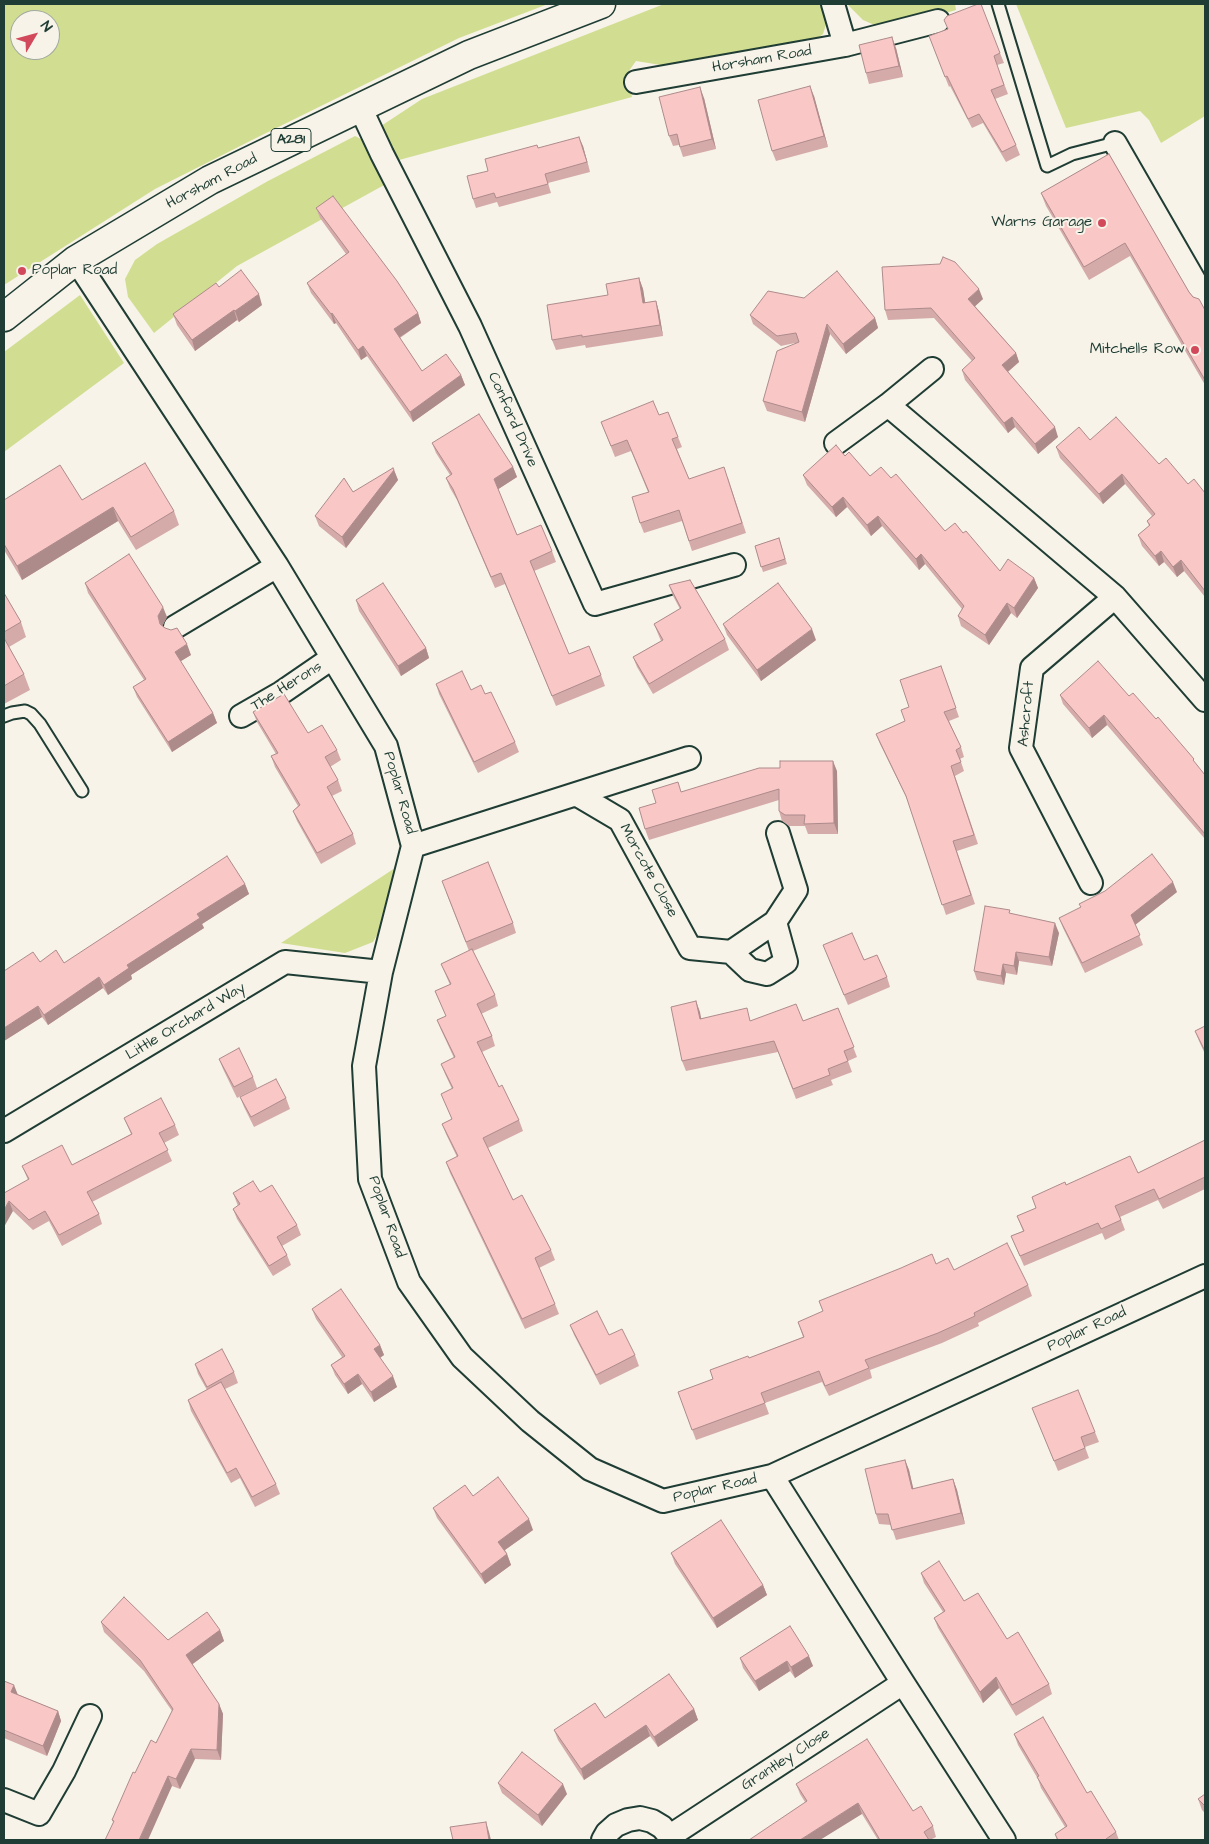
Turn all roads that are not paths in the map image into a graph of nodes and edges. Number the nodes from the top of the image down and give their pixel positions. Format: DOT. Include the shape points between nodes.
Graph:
graph roads {
  1 [pos="601,4"];
  2 [pos="833,4"];
  3 [pos="998,4"];
  4 [pos="938,21"];
  5 [pos="845,45"];
  6 [pos="636,82"];
  7 [pos="360,107"];
  8 [pos="1115,143"];
  9 [pos="76,260"];
  10 [pos="1205,299"];
  11 [pos="4,316"];
  12 [pos="932,369"];
  13 [pos="888,405"];
  14 [pos="836,443"];
  15 [pos="734,565"];
  16 [pos="277,566"];
  17 [pos="1115,597"];
  18 [pos="175,627"];
  19 [pos="332,658"];
  20 [pos="1205,700"];
  21 [pos="4,716"];
  22 [pos="241,716"];
  23 [pos="689,758"];
  24 [pos="82,791"];
  25 [pos="576,794"];
  26 [pos="778,833"];
  27 [pos="414,846"];
  28 [pos="1091,883"];
  29 [pos="776,922"];
  30 [pos="731,952"];
  31 [pos="381,972"];
  32 [pos="4,1132"];
  33 [pos="1205,1276"];
  34 [pos="772,1476"];
  35 [pos="902,1684"];
  36 [pos="90,1716"];
  37 [pos="4,1800"];
  38 [pos="672,1838"];
  39 [pos="603,1840"];
  40 [pos="1004,1840"];
  1 -- 7 [label="main road, Horsham Road / A281" via="469,55"];
  2 -- 5 [label="street"];
  3 -- 8 [label="lane" via="1047,166 1072,154"];
  4 -- 5 [label="street, Horsham Road"];
  5 -- 6 [label="street, Horsham Road"];
  7 -- 9 [label="main road, Horsham Road / A281" via="210,180"];
  7 -- 15 [label="street, Conford Drive" via="470,326 595,604"];
  8 -- 10 [label="street"];
  9 -- 11 [label="main road, Horsham Road / A281"];
  9 -- 16 [label="street, Poplar Road"];
  12 -- 13 [label="street"];
  13 -- 14 [label="street"];
  13 -- 17 [label="street"];
  16 -- 18 [label="street"];
  16 -- 19 [label="street, Poplar Road"];
  17 -- 20 [label="street"];
  17 -- 28 [label="street, Ashcroft" via="1032,668 1021,748"];
  19 -- 22 [label="street, The Herons"];
  19 -- 27 [label="street, Poplar Road" via="386,746"];
  21 -- 24 [label="lane" via="25,711 31,714"];
  23 -- 25 [label="street"];
  25 -- 27 [label="street"];
  25 -- 30 [label="street, Morcote Close" via="620,820 690,948"];
  26 -- 29 [label="street" via="796,890"];
  27 -- 31 [label="street, Poplar Road"];
  29 -- 30 [label="street"];
  29 -- 30 [label="street" via="786,962 766,974 750,970"];
  31 -- 32 [label="street, Little Orchard Way" via="285,962"];
  31 -- 34 [label="street, Poplar Road" via="364,1066 370,1179 409,1282 462,1357 530,1421 590,1469 663,1501"];
  33 -- 34 [label="street, Poplar Road"];
  34 -- 35 [label="street"];
  35 -- 38 [label="street, Grantley Close"];
  35 -- 40 [label="street"];
  36 -- 37 [label="street" via="40,1814"];
  38 -- 39 [label="street, Grantley Close" via="662,1827 640,1818 616,1825"];
}
